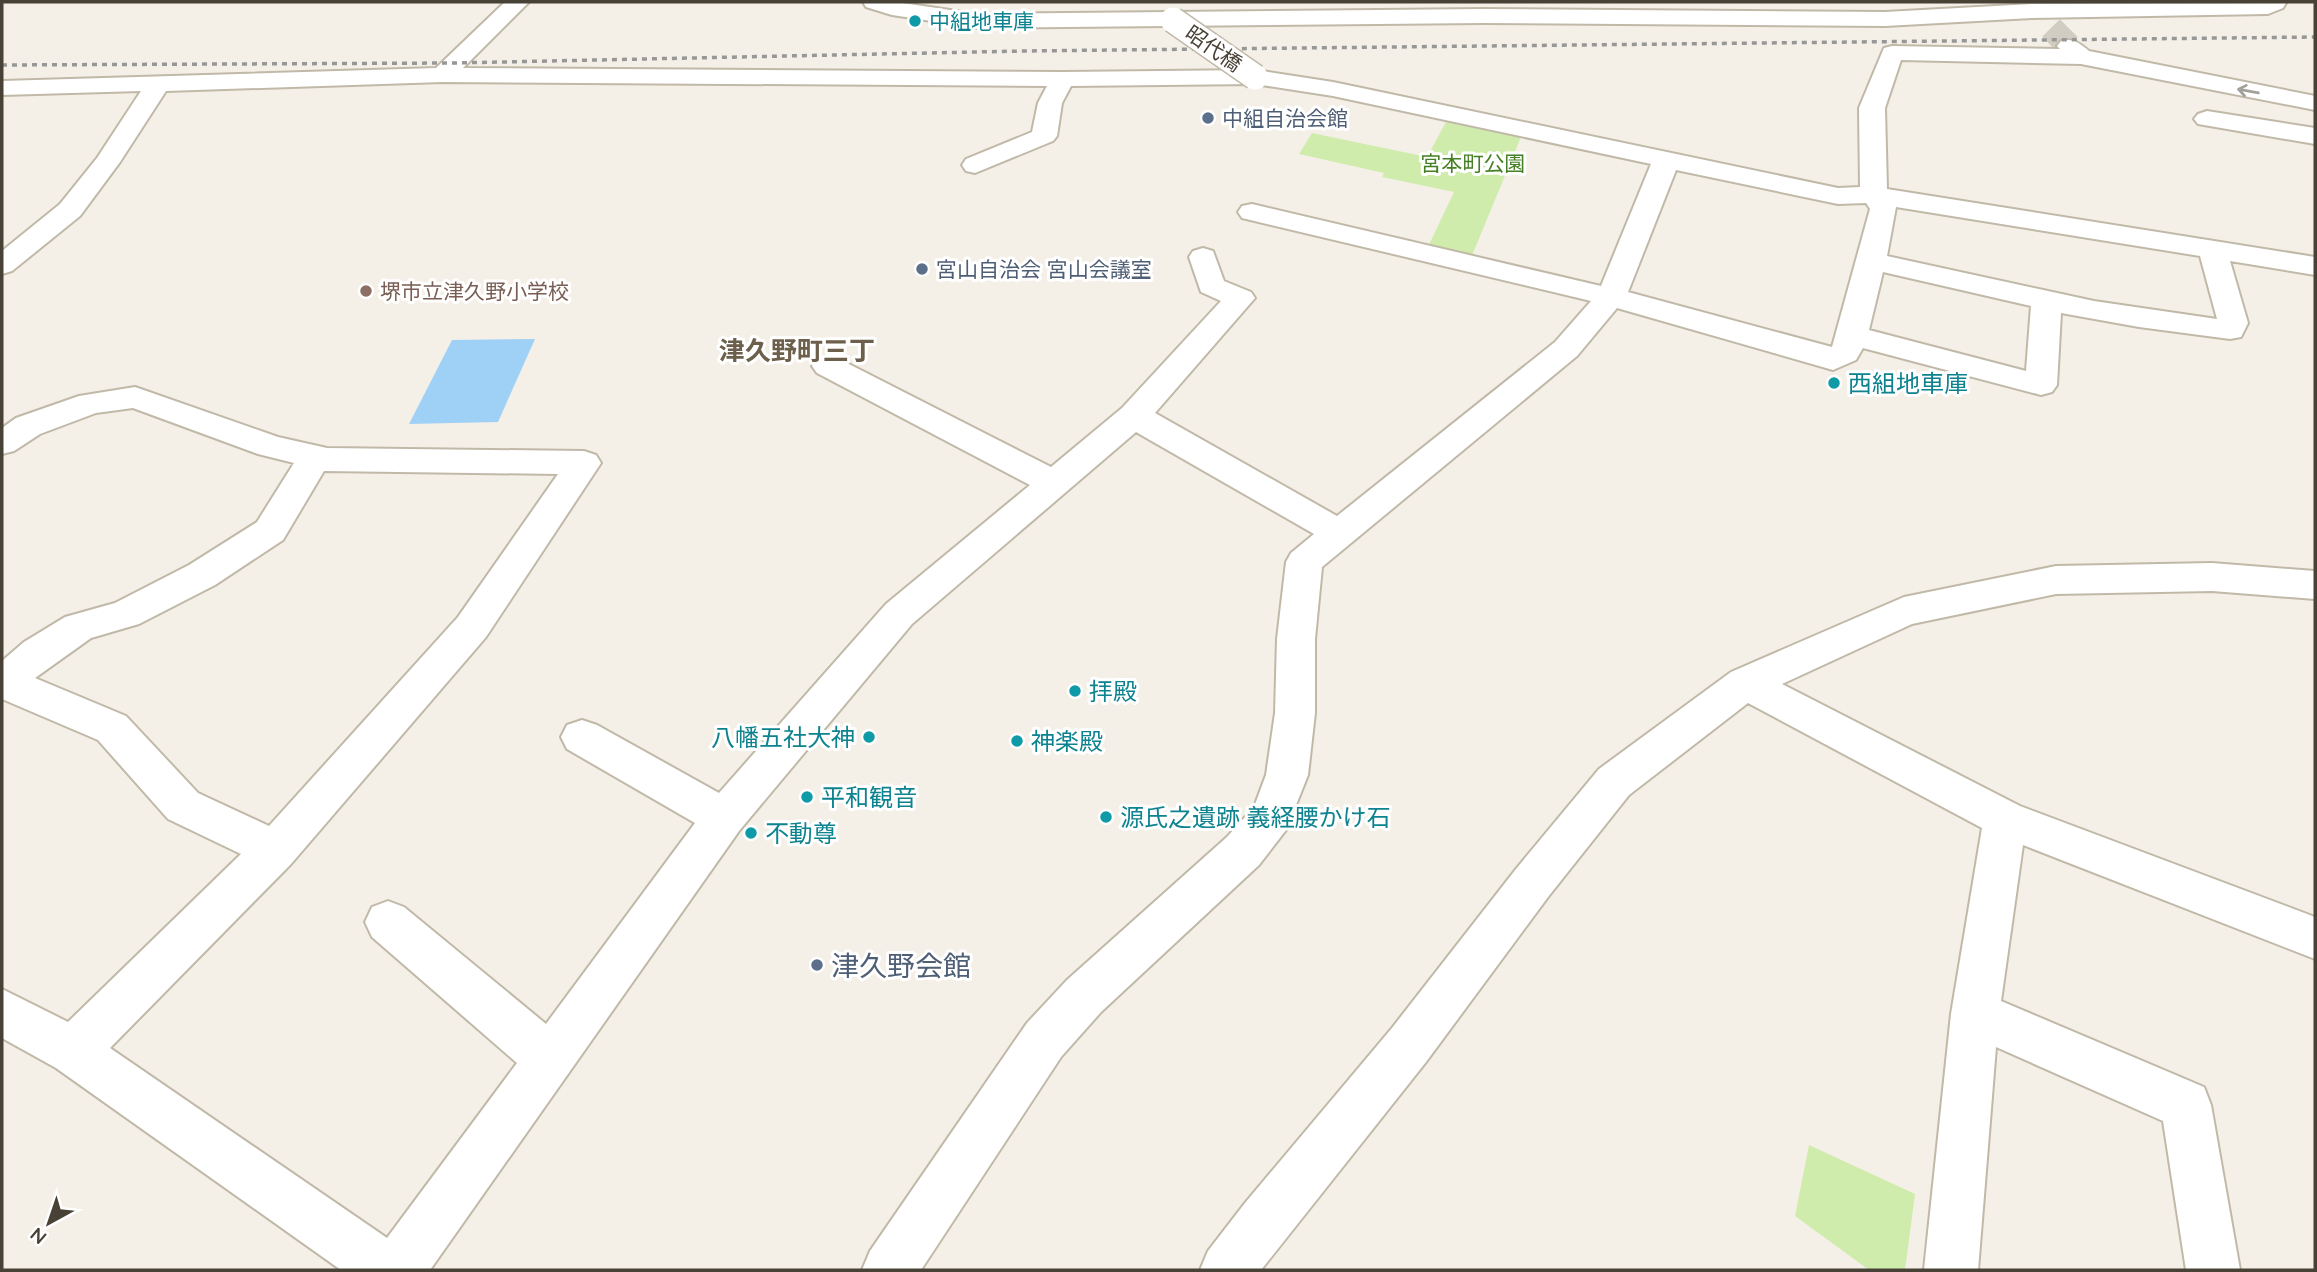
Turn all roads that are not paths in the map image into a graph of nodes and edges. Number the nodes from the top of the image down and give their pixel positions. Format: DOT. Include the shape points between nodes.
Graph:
graph roads {
  1 [pos="519,2"];
  2 [pos="874,2"];
  3 [pos="2273,2"];
  4 [pos="1564,9"];
  5 [pos="1668,10"];
  6 [pos="1888,10"];
  7 [pos="1175,11"];
  8 [pos="2032,11"];
  9 [pos="2051,28"];
  10 [pos="443,75"];
  11 [pos="1255,77"];
  12 [pos="1063,79"];
  13 [pos="159,82"];
  14 [pos="2,88"];
  15 [pos="2315,103"];
  16 [pos="2207,119"];
  17 [pos="2315,136"];
  18 [pos="1667,158"];
  19 [pos="975,165"];
  20 [pos="1874,195"];
  21 [pos="1252,212"];
  22 [pos="2213,251"];
  23 [pos="1203,257"];
  24 [pos="1871,261"];
  25 [pos="2,265"];
  26 [pos="2315,265"];
  27 [pos="1611,297"];
  28 [pos="2046,302"];
  29 [pos="1852,335"];
  30 [pos="828,366"];
  31 [pos="1134,416"];
  32 [pos="11,431"];
  33 [pos="315,457"];
  34 [pos="1054,483"];
  35 [pos="1338,532"];
  36 [pos="2315,584"];
  37 [pos="2,682"];
  38 [pos="1745,683"];
  39 [pos="582,737"];
  40 [pos="724,818"];
  41 [pos="2005,819"];
  42 [pos="275,850"];
  43 [pos="388,922"];
  44 [pos="2315,939"];
  45 [pos="2,1012"];
  46 [pos="1975,1014"];
  47 [pos="73,1051"];
  48 [pos="549,1058"];
  49 [pos="387,1270"];
  50 [pos="397,1270"];
  51 [pos="889,1270"];
  52 [pos="1227,1270"];
  53 [pos="1951,1270"];
  54 [pos="2213,1270"];
  1 -- 10 [label="street"];
  2 -- 7 [label="street" via="977,21"];
  3 -- 8 [label="street" via="2268,7"];
  4 -- 5 [label="street"];
  4 -- 7 [label="street"];
  5 -- 6 [label="street"];
  6 -- 8 [label="street"];
  7 -- 11 [label="street, 昭代橋, bridge"];
  8 -- 9 [label="street"];
  10 -- 12 [label="street"];
  10 -- 13 [label="street"];
  11 -- 12 [label="street"];
  11 -- 18 [label="street"];
  12 -- 19 [label="street" via="1050,103 1044,136"];
  13 -- 14 [label="street"];
  13 -- 25 [label="street" via="70,210"];
  15 -- 20 [label="street, one-way" via="2075,51 1892,53 1872,108"];
  16 -- 17 [label="street"];
  18 -- 20 [label="street" via="1838,196"];
  18 -- 27 [label="street"];
  20 -- 22 [label="street"];
  20 -- 24 [label="street" via="1884,209"];
  21 -- 27 [label="street"];
  22 -- 26 [label="street"];
  22 -- 28 [label="street" via="2230,330"];
  23 -- 31 [label="street" via="1212,286 1240,298"];
  24 -- 28 [label="street"];
  24 -- 29 [label="street"];
  27 -- 29 [label="street" via="1833,360 1845,353"];
  27 -- 35 [label="street" via="1566,349"];
  28 -- 29 [label="street" via="2041,385"];
  30 -- 34 [label="street"];
  31 -- 34 [label="street"];
  31 -- 35 [label="street"];
  32 -- 33 [label="street" via="91,403 135,397 270,446"];
  33 -- 37 [label="street" via="270,531 202,575 126,614 79,627"];
  33 -- 42 [label="street" via="584,463 472,627"];
  34 -- 40 [label="street" via="899,614"];
  35 -- 51 [label="street" via="1304,562 1287,775 1271,817 1243,850 1084,996 1044,1040"];
  36 -- 38 [label="street" via="2212,577 2056,580 1904,611"];
  37 -- 42 [label="street" via="112,728 183,806"];
  38 -- 41 [label="street"];
  38 -- 52 [label="street" via="1614,782"];
  39 -- 40 [label="street"];
  40 -- 48 [label="street"];
  41 -- 44 [label="street"];
  41 -- 46 [label="street"];
  42 -- 47 [label="street"];
  43 -- 48 [label="street"];
  45 -- 47 [label="street"];
  46 -- 53 [label="street"];
  46 -- 54 [label="street" via="2186,1105"];
  47 -- 49 [label="street"];
  48 -- 50 [label="street"];
}
